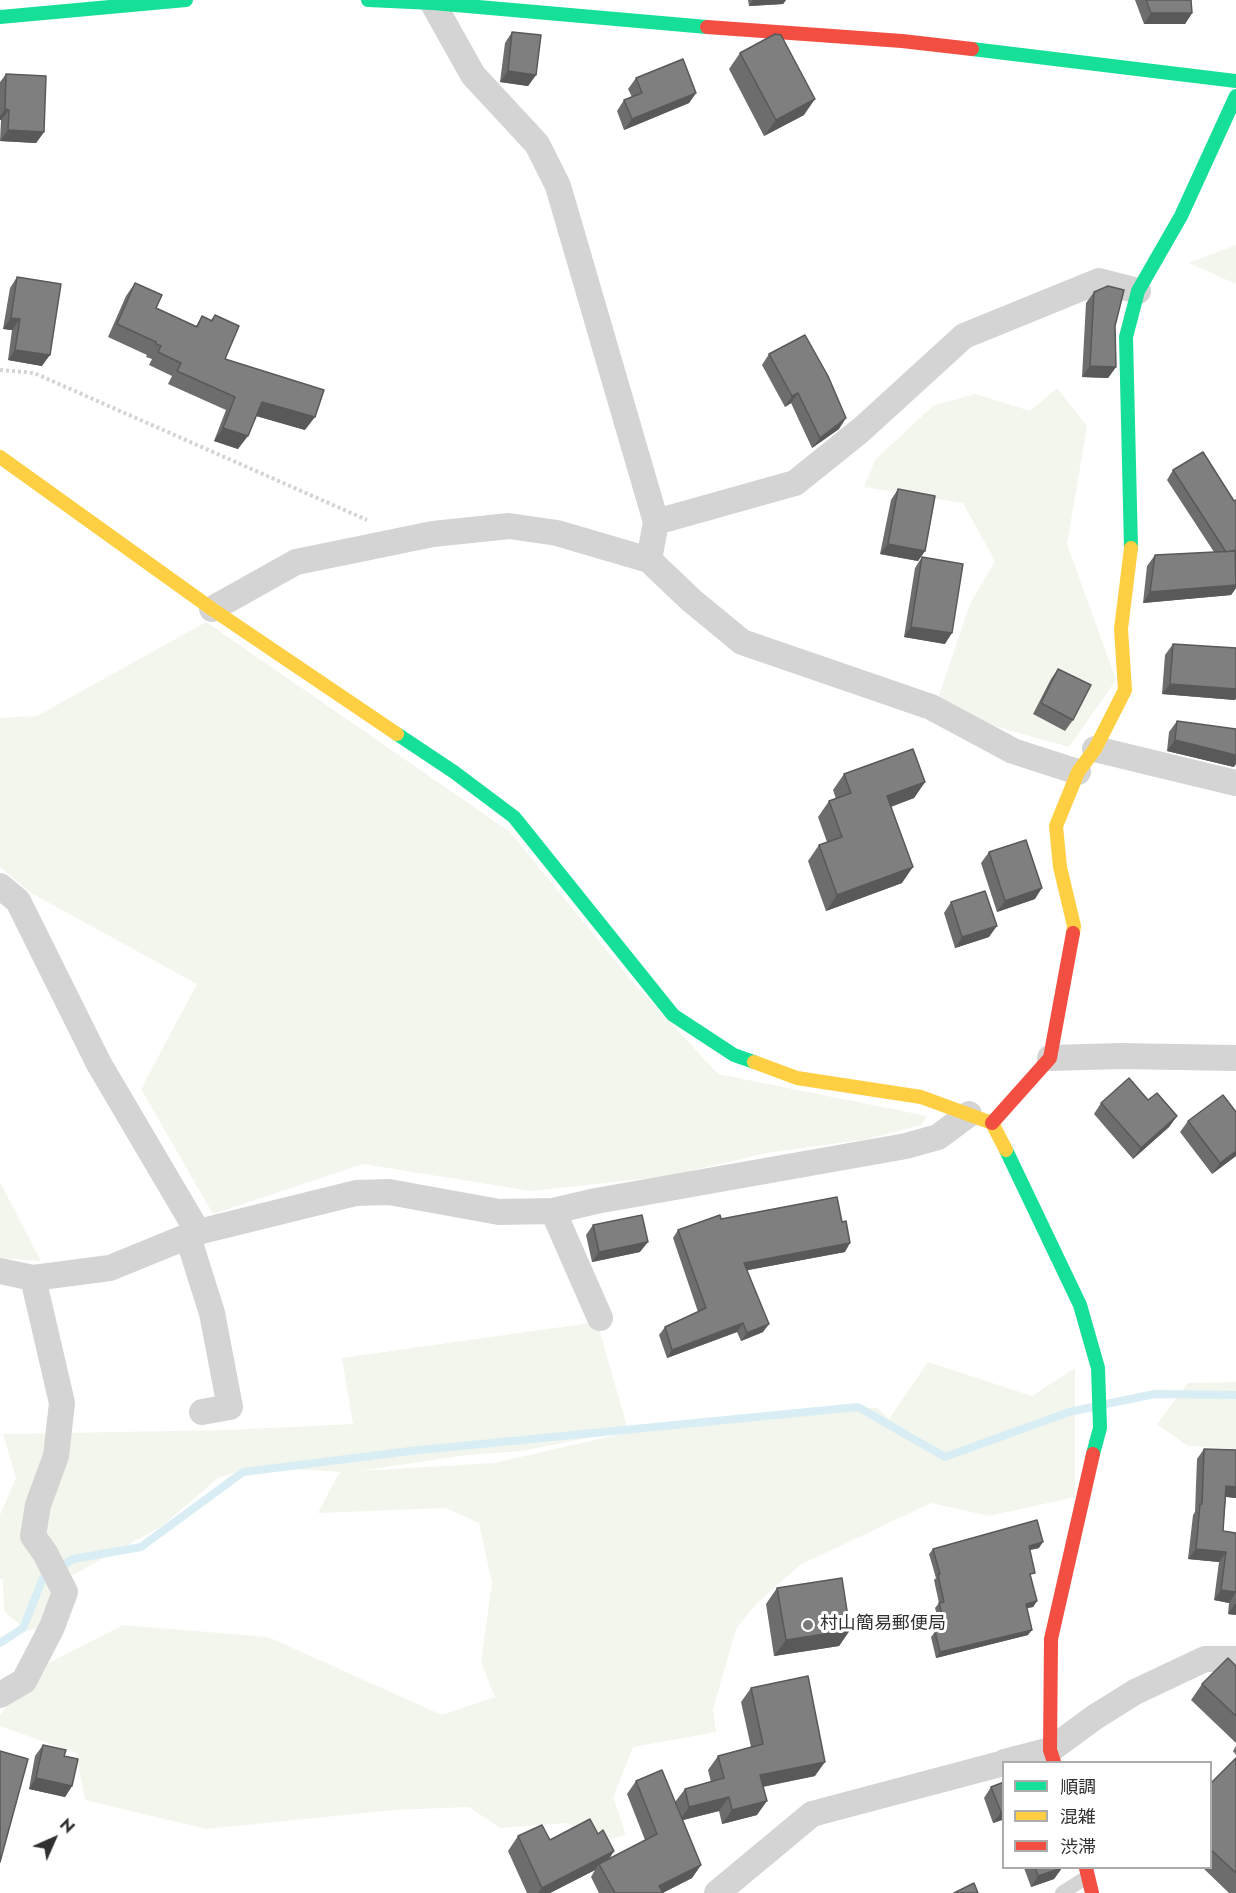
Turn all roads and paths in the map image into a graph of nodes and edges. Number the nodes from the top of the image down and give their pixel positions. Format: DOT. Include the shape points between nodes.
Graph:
graph roads {
  1 [pos="186,0"];
  2 [pos="368,0"];
  3 [pos="432,2"];
  4 [pos="0,17"];
  5 [pos="1236,81"];
  6 [pos="1236,96"];
  7 [pos="1138,291"];
  8 [pos="0,370"];
  9 [pos="0,456"];
  10 [pos="656,522"];
  11 [pos="377,524"];
  12 [pos="649,560"];
  13 [pos="212,609"];
  14 [pos="1095,749"];
  15 [pos="1078,772"];
  16 [pos="1236,783"];
  17 [pos="0,886"];
  18 [pos="1050,1058"];
  19 [pos="1236,1058"];
  20 [pos="981,1118"];
  21 [pos="553,1211"];
  22 [pos="193,1234"];
  23 [pos="0,1271"];
  24 [pos="33,1278"];
  25 [pos="600,1318"];
  26 [pos="202,1412"];
  27 [pos="1236,1659"];
  28 [pos="0,1695"];
  29 [pos="1052,1756"];
  30 [pos="1012,1761"];
  31 [pos="1002,1763"];
  32 [pos="1087,1871"];
  33 [pos="717,1893"];
  34 [pos="1062,1893"];
  35 [pos="1092,1893"];
  1 -- 4 [label="street"];
  2 -- 3 [label="street"];
  3 -- 5 [label="street" via="902,41"];
  3 -- 10 [label="street" via="473,75 537,144 558,186"];
  6 -- 7 [label="street" via="1181,216"];
  7 -- 10 [label="street" via="1099,281 964,336 861,430 795,483"];
  7 -- 14 [label="street" via="1126,338 1131,544 1121,629 1125,690"];
  8 -- 11 [label="path" via="34,373"];
  9 -- 13 [label="street"];
  10 -- 12 [label="street"];
  12 -- 13 [label="street" via="557,533 509,526 444,533 296,562"];
  12 -- 15 [label="street" via="742,642 931,707 1013,752"];
  13 -- 20 [label="street" via="454,772 514,818 673,1015 734,1055 797,1078 921,1097"];
  14 -- 15 [label="street"];
  14 -- 16 [label="street"];
  15 -- 18 [label="street" via="1056,826 1060,867 1074,926"];
  17 -- 22 [label="street" via="18,901 99,1064"];
  18 -- 19 [label="street"];
  18 -- 20 [label="street"];
  20 -- 21 [label="street" via="906,1146"];
  20 -- 29 [label="street" via="1020,1175 1080,1305 1098,1368 1101,1428 1051,1639"];
  21 -- 22 [label="street" via="499,1212 389,1192 356,1193"];
  21 -- 25 [label="street"];
  22 -- 24 [label="street" via="110,1268"];
  22 -- 26 [label="street" via="230,1407"];
  23 -- 24 [label="street"];
  24 -- 28 [label="street" via="62,1403 56,1456 38,1505 33,1536 65,1592 24,1681"];
  27 -- 29 [label="street" via="1205,1659 1135,1692 1095,1717"];
  29 -- 30 [label="street"];
  31 -- 33 [label="street" via="812,1814"];
  32 -- 34 [label="lane"];
  32 -- 35 [label="street"];
}
